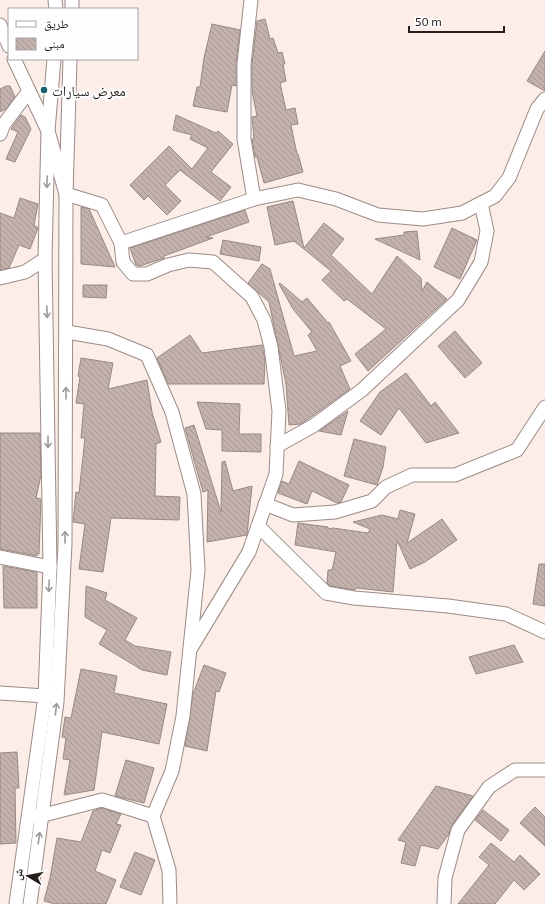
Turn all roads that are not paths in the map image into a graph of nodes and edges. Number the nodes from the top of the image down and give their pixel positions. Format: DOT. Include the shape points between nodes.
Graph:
graph roads {
  1 [pos="251,0"];
  2 [pos="0,25"];
  3 [pos="8,44"];
  4 [pos="14,60"];
  5 [pos="54,60"];
  6 [pos="70,60"];
  7 [pos="29,91"];
  8 [pos="542,106"];
  9 [pos="48,131"];
  10 [pos="0,134"];
  11 [pos="66,194"];
  12 [pos="254,199"];
  13 [pos="481,203"];
  14 [pos="121,242"];
  15 [pos="45,259"];
  16 [pos="0,278"];
  17 [pos="67,332"];
  18 [pos="545,407"];
  19 [pos="277,446"];
  20 [pos="265,504"];
  21 [pos="258,526"];
  22 [pos="0,557"];
  23 [pos="50,567"];
  24 [pos="545,632"];
  25 [pos="189,652"];
  26 [pos="0,693"];
  27 [pos="45,696"];
  28 [pos="545,770"];
  29 [pos="43,816"];
  30 [pos="152,816"];
  31 [pos="28,819"];
  32 [pos="16,904"];
  33 [pos="30,904"];
  34 [pos="170,904"];
  35 [pos="444,904"];
  1 -- 12 [label="street" via="244,64 244,139"];
  2 -- 3 [label="street"];
  4 -- 7 [label="street"];
  5 -- 9 [label="street"];
  6 -- 11 [label="street"];
  7 -- 9 [label="street"];
  7 -- 10 [label="street" via="4,124"];
  8 -- 13 [label="street" via="509,178 495,196"];
  9 -- 11 [label="street"];
  9 -- 15 [label="street, one-way"];
  11 -- 14 [label="street" via="102,205"];
  11 -- 17 [label="street"];
  12 -- 13 [label="street" via="298,190 336,199 378,215 423,219 462,213"];
  12 -- 14 [label="street"];
  13 -- 19 [label="street" via="487,231 481,262 458,300 362,390 313,426"];
  14 -- 19 [label="street" via="123,262 132,274 147,274 189,260 213,262 252,297 264,320 271,347 279,411"];
  15 -- 16 [label="street" via="25,272"];
  15 -- 23 [label="street, one-way"];
  17 -- 25 [label="street" via="108,340 147,356 172,412 194,494 198,570"];
  29 -- 17 [label="street, one-way" via="57,702 65,544"];
  18 -- 20 [label="street" via="517,450 455,475 412,475 386,487 372,501 336,512 293,515"];
  19 -- 20 [label="street" via="276,474"];
  20 -- 21 [label="street"];
  21 -- 24 [label="street" via="326,593 506,614"];
  21 -- 25 [label="street" via="249,552"];
  22 -- 23 [label="street"];
  23 -- 27 [label="street, one-way"];
  25 -- 30 [label="street" via="183,716 172,771"];
  26 -- 27 [label="street"];
  27 -- 31 [label="street"];
  28 -- 35 [label="street" via="515,770 488,787 458,830 445,878"];
  29 -- 30 [label="street" via="102,800"];
  29 -- 31 [label="street"];
  33 -- 29 [label="street, one-way"];
  30 -- 34 [label="street" via="170,870"];
  31 -- 32 [label="street"];
}
